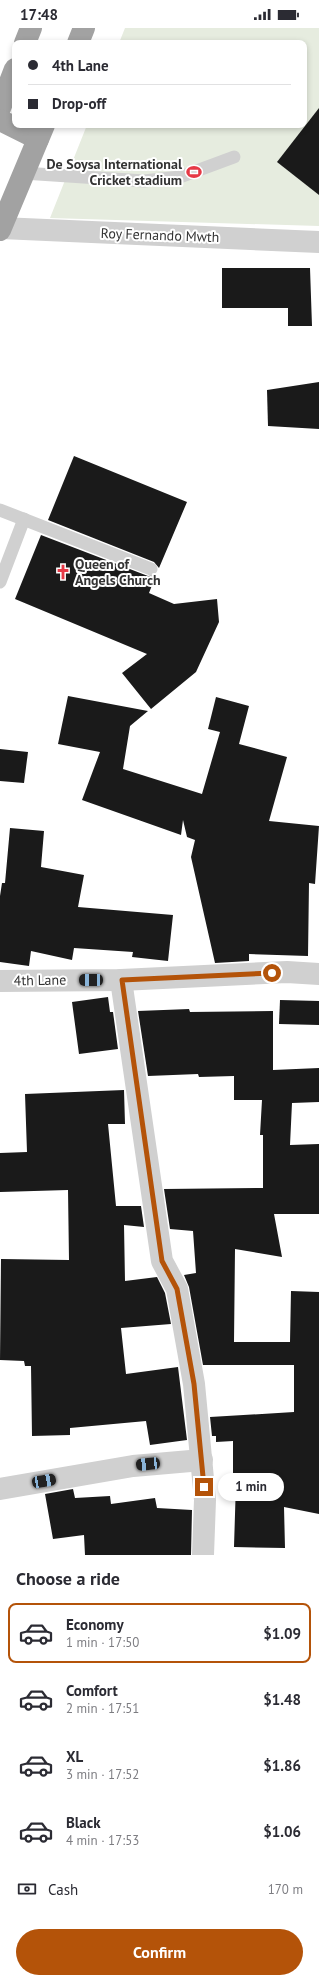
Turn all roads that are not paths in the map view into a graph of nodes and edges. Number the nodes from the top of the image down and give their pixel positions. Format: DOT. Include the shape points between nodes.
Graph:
graph roads {
  1 [pos="31,28"];
  2 [pos="84,28"];
  3 [pos="26,40"];
  4 [pos="79,40"];
  5 [pos="12,75"];
  6 [pos="2,97"];
  7 [pos="0,120"];
  8 [pos="12,124"];
  9 [pos="27,128"];
  10 [pos="41,132"];
  11 [pos="234,157"];
  12 [pos="23,173"];
  13 [pos="0,229"];
  14 [pos="319,242"];
  15 [pos="0,510"];
  16 [pos="24,519"];
  17 [pos="151,569"];
  18 [pos="0,582"];
  19 [pos="319,974"];
  20 [pos="122,980"];
  21 [pos="0,981"];
  22 [pos="202,1460"];
  23 [pos="0,1489"];
  24 [pos="203,1555"];
  1 -- 3 [label="highway"];
  2 -- 4 [label="highway"];
  5 -- 6 [label="highway"];
  7 -- 8 [label="highway"];
  9 -- 10 [label="highway"];
  10 -- 12 [label="highway"];
  11 -- 12 [label="lane" via="180,177 144,181"];
  12 -- 13 [label="highway"];
  13 -- 14 [label="street, Roy Fernando Mwth"];
  15 -- 16 [label="lane"];
  16 -- 17 [label="lane"];
  16 -- 18 [label="lane"];
  19 -- 20 [label="street, 4th Lane" via="287,972"];
  20 -- 21 [label="street, 4th Lane"];
  20 -- 22 [label="street" via="162,1261 177,1289 194,1384"];
  22 -- 23 [label="street" via="133,1466"];
  22 -- 24 [label="street" via="205,1500"];
}
